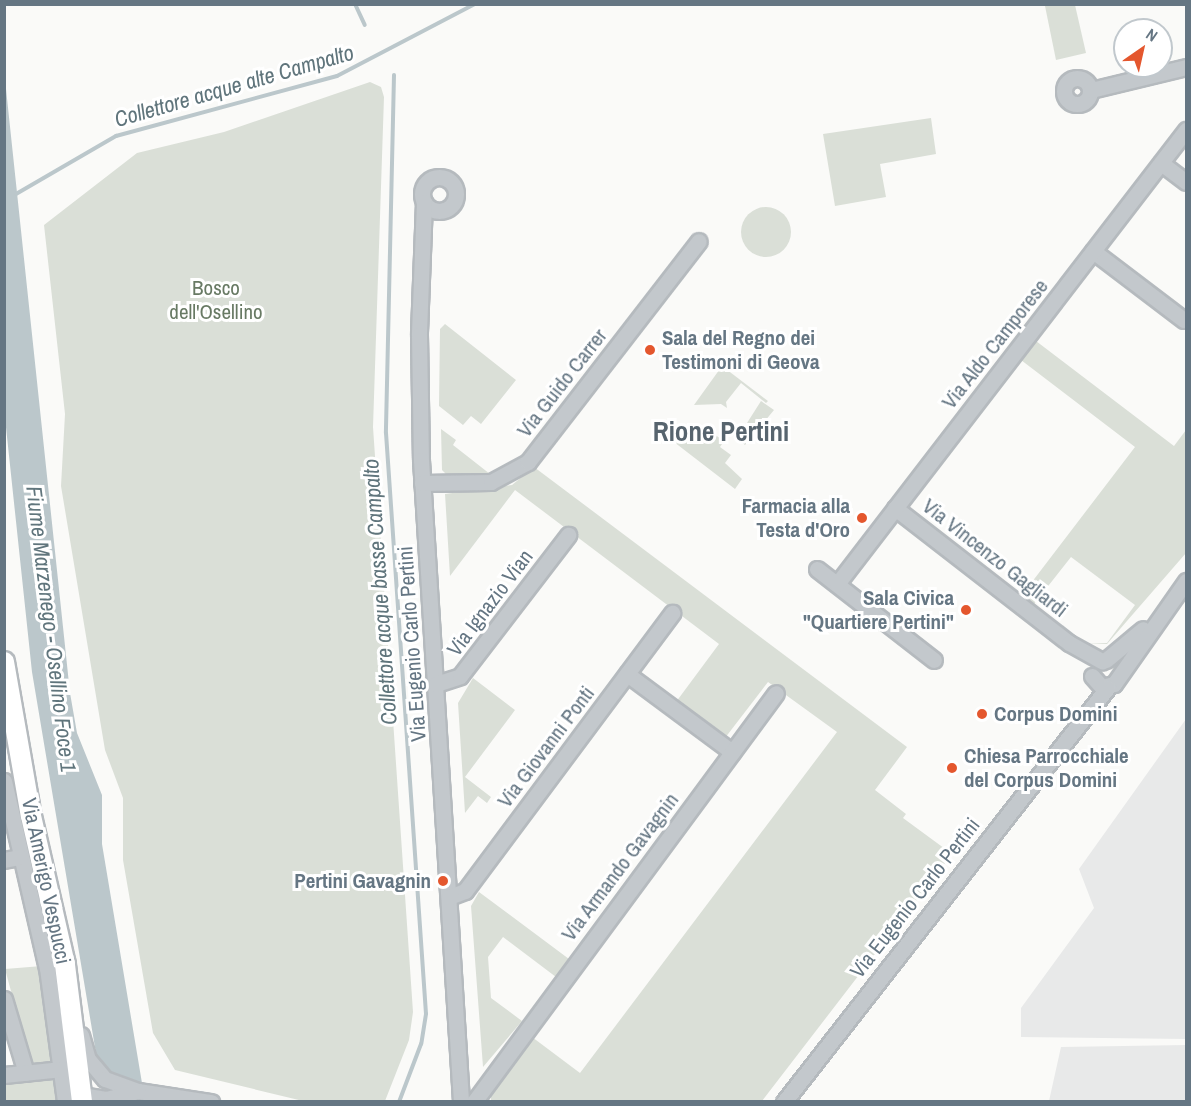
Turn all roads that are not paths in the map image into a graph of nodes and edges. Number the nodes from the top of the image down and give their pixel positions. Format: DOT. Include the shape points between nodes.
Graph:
graph roads {
  1 [pos="1186,68"];
  2 [pos="1091,90"];
  3 [pos="1186,130"];
  4 [pos="1161,163"];
  5 [pos="1186,182"];
  6 [pos="424,202"];
  7 [pos="441,211"];
  8 [pos="424,225"];
  9 [pos="699,241"];
  10 [pos="1093,251"];
  11 [pos="1184,320"];
  12 [pos="422,483"];
  13 [pos="895,507"];
  14 [pos="568,535"];
  15 [pos="817,569"];
  16 [pos="1186,581"];
  17 [pos="837,584"];
  18 [pos="1163,612"];
  19 [pos="672,613"];
  20 [pos="934,660"];
  21 [pos="4,662"];
  22 [pos="1098,667"];
  23 [pos="627,674"];
  24 [pos="1119,674"];
  25 [pos="436,684"];
  26 [pos="1108,687"];
  27 [pos="776,693"];
  28 [pos="1079,722"];
  29 [pos="732,752"];
  30 [pos="4,781"];
  31 [pos="20,857"];
  32 [pos="4,860"];
  33 [pos="449,897"];
  34 [pos="4,999"];
  35 [pos="62,1069"];
  36 [pos="26,1073"];
  37 [pos="4,1075"];
  38 [pos="96,1094"];
  39 [pos="468,1097"];
  40 [pos="211,1101"];
  41 [pos="784,1101"];
  1 -- 2 [label="street"];
  3 -- 4 [label="street, Via Aldo Camporese"];
  4 -- 5 [label="street"];
  4 -- 10 [label="street, Via Aldo Camporese"];
  6 -- 7 [label="street"];
  6 -- 7 [label="street" via="426,184 445,178 456,194 450,207"];
  6 -- 8 [label="street, Via Eugenio Carlo Pertini"];
  7 -- 8 [label="street"];
  8 -- 12 [label="street, Via Eugenio Carlo Pertini" via="418,365"];
  9 -- 12 [label="street, Via Guido Carrer" via="528,462 491,482"];
  10 -- 11 [label="street"];
  10 -- 13 [label="street, Via Aldo Camporese"];
  12 -- 25 [label="street, Via Eugenio Carlo Pertini"];
  13 -- 17 [label="street, Via Aldo Camporese"];
  13 -- 22 [label="street, Via Vincenzo Gagliardi"];
  14 -- 25 [label="street, Via Ignazio Vian" via="460,676"];
  15 -- 17 [label="street"];
  16 -- 18 [label="street"];
  17 -- 20 [label="street"];
  18 -- 22 [label="street"];
  18 -- 24 [label="street"];
  19 -- 23 [label="street, Via Giovanni Ponti"];
  21 -- 38 [label="main road, Via Amerigo Vespucci" via="27,794"];
  22 -- 24 [label="street"];
  22 -- 26 [label="street" via="1097,685"];
  22 -- 28 [label="street, Via Eugenio Carlo Pertini"];
  23 -- 29 [label="street"];
  23 -- 33 [label="street, Via Giovanni Ponti" via="465,891"];
  24 -- 26 [label="street, Via Eugenio Carlo Pertini"];
  25 -- 33 [label="street, Via Eugenio Carlo Pertini"];
  26 -- 28 [label="street, Via Eugenio Carlo Pertini"];
  27 -- 29 [label="street, Via Armando Gavagnin"];
  28 -- 41 [label="street, Via Eugenio Carlo Pertini"];
  29 -- 39 [label="street, Via Armando Gavagnin" via="500,1067"];
  30 -- 31 [label="street"];
  31 -- 32 [label="street"];
  31 -- 35 [label="street" via="47,968"];
  33 -- 39 [label="street, Via Eugenio Carlo Pertini" via="461,1060"];
  34 -- 36 [label="street"];
  35 -- 36 [label="street"];
  35 -- 38 [label="street"];
  36 -- 37 [label="street"];
  38 -- 40 [label="street" via="138,1091"];
}
